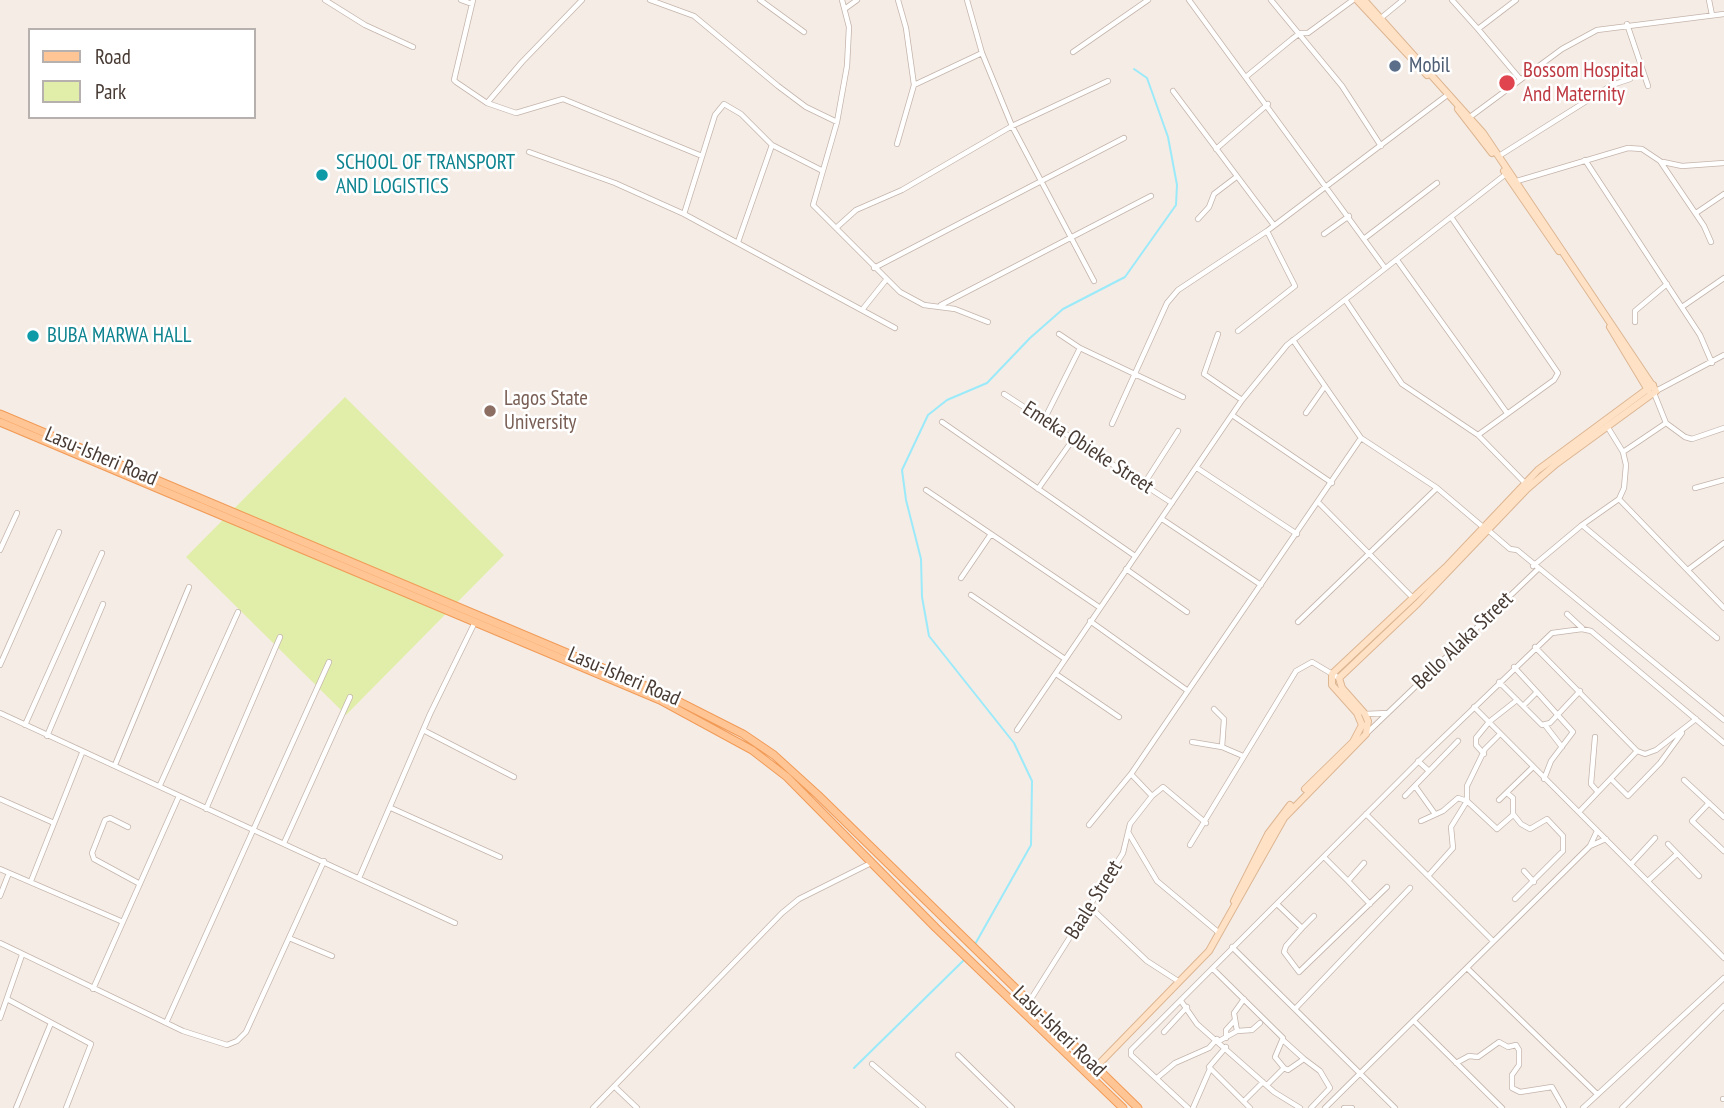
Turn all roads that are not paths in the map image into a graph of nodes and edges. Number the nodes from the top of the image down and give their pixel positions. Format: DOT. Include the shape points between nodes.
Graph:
graph roads {
  1 [pos="325,0"];
  2 [pos="461,0"];
  3 [pos="582,0"];
  4 [pos="650,0"];
  5 [pos="760,0"];
  6 [pos="842,0"];
  7 [pos="857,0"];
  8 [pos="898,0"];
  9 [pos="967,0"];
  10 [pos="1148,0"];
  11 [pos="1189,0"];
  12 [pos="1271,0"];
  13 [pos="1355,0"];
  14 [pos="1364,0"];
  15 [pos="1403,0"];
  16 [pos="1452,0"];
  17 [pos="1516,0"];
  18 [pos="1709,0"];
  19 [pos="472,2"];
  20 [pos="845,8"];
  21 [pos="1724,14"];
  22 [pos="1712,15"];
  23 [pos="1381,18"];
  24 [pos="1627,24"];
  25 [pos="1478,29"];
  26 [pos="804,32"];
  27 [pos="1300,33"];
  28 [pos="413,47"];
  29 [pos="1073,52"];
  30 [pos="982,53"];
  31 [pos="1247,76"];
  32 [pos="1520,79"];
  33 [pos="1630,79"];
  34 [pos="1108,81"];
  35 [pos="914,85"];
  36 [pos="1648,86"];
  37 [pos="1173,91"];
  38 [pos="1446,96"];
  39 [pos="487,103"];
  40 [pos="1268,104"];
  41 [pos="1470,117"];
  42 [pos="837,122"];
  43 [pos="1012,126"];
  44 [pos="1124,138"];
  45 [pos="897,144"];
  46 [pos="772,145"];
  47 [pos="1381,146"];
  48 [pos="1216,149"];
  49 [pos="528,152"];
  50 [pos="702,156"];
  51 [pos="1499,156"];
  52 [pos="1585,159"];
  53 [pos="1660,161"];
  54 [pos="1724,163"];
  55 [pos="821,170"];
  56 [pos="1506,174"];
  57 [pos="1235,178"];
  58 [pos="1040,181"];
  59 [pos="1517,181"];
  60 [pos="1437,183"];
  61 [pos="1326,185"];
  62 [pos="1724,194"];
  63 [pos="1151,196"];
  64 [pos="684,214"];
  65 [pos="1696,214"];
  66 [pos="1349,216"];
  67 [pos="1451,217"];
  68 [pos="1199,219"];
  69 [pos="1273,224"];
  70 [pos="835,228"];
  71 [pos="1267,231"];
  72 [pos="1324,234"];
  73 [pos="1365,238"];
  74 [pos="1070,239"];
  75 [pos="738,242"];
  76 [pos="1711,242"];
  77 [pos="1397,260"];
  78 [pos="874,268"];
  79 [pos="1385,268"];
  80 [pos="1724,278"];
  81 [pos="886,280"];
  82 [pos="1094,281"];
  83 [pos="1667,284"];
  84 [pos="1346,301"];
  85 [pos="941,305"];
  86 [pos="1682,307"];
  87 [pos="862,310"];
  88 [pos="988,322"];
  89 [pos="1635,322"];
  90 [pos="895,328"];
  91 [pos="1238,331"];
  92 [pos="1059,334"];
  93 [pos="1218,334"];
  94 [pos="1293,340"];
  95 [pos="1080,348"];
  96 [pos="1724,355"];
  97 [pos="1712,363"];
  98 [pos="1134,373"];
  99 [pos="1325,386"];
  100 [pos="1652,391"];
  101 [pos="1004,394"];
  102 [pos="1183,397"];
  103 [pos="1242,400"];
  104 [pos="1306,413"];
  105 [pos="1507,413"];
  106 [pos="0,414"];
  107 [pos="1232,415"];
  108 [pos="1045,418"];
  109 [pos="0,422"];
  110 [pos="942,422"];
  111 [pos="1666,423"];
  112 [pos="1112,424"];
  113 [pos="1607,426"];
  114 [pos="1724,428"];
  115 [pos="1178,430"];
  116 [pos="1478,435"];
  117 [pos="1074,438"];
  118 [pos="1362,438"];
  119 [pos="1623,452"];
  120 [pos="1197,468"];
  121 [pos="1724,480"];
  122 [pos="1524,482"];
  123 [pos="1332,483"];
  124 [pos="1144,484"];
  125 [pos="1437,488"];
  126 [pos="1695,488"];
  127 [pos="1038,489"];
  128 [pos="926,490"];
  129 [pos="201,499"];
  130 [pos="1619,499"];
  131 [pos="1318,502"];
  132 [pos="1172,503"];
  133 [pos="198,507"];
  134 [pos="16,513"];
  135 [pos="1162,519"];
  136 [pos="1582,524"];
  137 [pos="1486,529"];
  138 [pos="59,533"];
  139 [pos="991,534"];
  140 [pos="1297,534"];
  141 [pos="1724,543"];
  142 [pos="0,550"];
  143 [pos="102,553"];
  144 [pos="1370,553"];
  145 [pos="1135,556"];
  146 [pos="1536,568"];
  147 [pos="1126,569"];
  148 [pos="1689,569"];
  149 [pos="961,578"];
  150 [pos="1261,585"];
  151 [pos="189,587"];
  152 [pos="971,596"];
  153 [pos="1413,599"];
  154 [pos="103,604"];
  155 [pos="1100,607"];
  156 [pos="1724,608"];
  157 [pos="238,612"];
  158 [pos="1187,612"];
  159 [pos="1567,614"];
  160 [pos="1090,621"];
  161 [pos="475,622"];
  162 [pos="1298,622"];
  163 [pos="1582,629"];
  164 [pos="280,636"];
  165 [pos="1717,638"];
  166 [pos="1535,647"];
  167 [pos="1065,659"];
  168 [pos="329,662"];
  169 [pos="0,665"];
  170 [pos="1514,667"];
  171 [pos="1056,674"];
  172 [pos="1335,676"];
  173 [pos="1499,682"];
  174 [pos="1188,691"];
  175 [pos="1580,691"];
  176 [pos="1537,692"];
  177 [pos="350,697"];
  178 [pos="1517,700"];
  179 [pos="1523,706"];
  180 [pos="1474,707"];
  181 [pos="1214,709"];
  182 [pos="0,713"];
  183 [pos="1389,713"];
  184 [pos="1559,713"];
  185 [pos="1366,714"];
  186 [pos="1119,717"];
  187 [pos="1696,719"];
  188 [pos="1724,720"];
  189 [pos="1489,722"];
  190 [pos="25,725"];
  191 [pos="1545,725"];
  192 [pos="1685,729"];
  193 [pos="1017,730"];
  194 [pos="425,731"];
  195 [pos="1366,734"];
  196 [pos="1500,734"];
  197 [pos="47,736"];
  198 [pos="1595,737"];
  199 [pos="1458,741"];
  200 [pos="1192,742"];
  201 [pos="1724,743"];
  202 [pos="1222,747"];
  203 [pos="1562,747"];
  204 [pos="1637,751"];
  205 [pos="82,753"];
  206 [pos="1484,754"];
  207 [pos="1243,756"];
  208 [pos="1418,761"];
  209 [pos="115,765"];
  210 [pos="1532,768"];
  211 [pos="1429,771"];
  212 [pos="1131,774"];
  213 [pos="514,777"];
  214 [pos="1544,779"];
  215 [pos="1611,779"];
  216 [pos="1684,780"];
  217 [pos="160,785"];
  218 [pos="1415,786"];
  219 [pos="1598,792"];
  220 [pos="1507,793"];
  221 [pos="179,796"];
  222 [pos="1152,796"];
  223 [pos="1405,796"];
  224 [pos="0,799"];
  225 [pos="1499,800"];
  226 [pos="1467,801"];
  227 [pos="1709,803"];
  228 [pos="206,808"];
  229 [pos="391,808"];
  230 [pos="1578,812"];
  231 [pos="1366,814"];
  232 [pos="1435,814"];
  233 [pos="1513,815"];
  234 [pos="1724,817"];
  235 [pos="1421,821"];
  236 [pos="54,823"];
  237 [pos="1206,823"];
  238 [pos="1089,825"];
  239 [pos="128,827"];
  240 [pos="252,829"];
  241 [pos="1128,831"];
  242 [pos="1597,831"];
  243 [pos="1655,838"];
  244 [pos="1606,839"];
  245 [pos="284,843"];
  246 [pos="1668,844"];
  247 [pos="1190,845"];
  248 [pos="1590,846"];
  249 [pos="1724,851"];
  250 [pos="1677,854"];
  251 [pos="500,857"];
  252 [pos="1324,857"];
  253 [pos="324,862"];
  254 [pos="871,863"];
  255 [pos="1364,863"];
  256 [pos="1632,863"];
  257 [pos="1552,864"];
  258 [pos="0,869"];
  259 [pos="1524,871"];
  260 [pos="9,873"];
  261 [pos="1561,874"];
  262 [pos="1428,876"];
  263 [pos="1699,876"];
  264 [pos="359,878"];
  265 [pos="1650,880"];
  266 [pos="31,881"];
  267 [pos="1348,881"];
  268 [pos="1534,881"];
  269 [pos="141,884"];
  270 [pos="1387,887"];
  271 [pos="1410,887"];
  272 [pos="0,896"];
  273 [pos="1515,899"];
  274 [pos="1277,904"];
  275 [pos="1370,904"];
  276 [pos="1090,907"];
  277 [pos="1314,916"];
  278 [pos="123,922"];
  279 [pos="455,923"];
  280 [pos="1302,928"];
  281 [pos="1218,932"];
  282 [pos="289,938"];
  283 [pos="1493,941"];
  284 [pos="0,943"];
  285 [pos="1232,947"];
  286 [pos="22,955"];
  287 [pos="332,956"];
  288 [pos="1724,958"];
  289 [pos="1467,968"];
  290 [pos="1213,970"];
  291 [pos="1724,978"];
  292 [pos="1178,981"];
  293 [pos="93,989"];
  294 [pos="7,999"];
  295 [pos="1244,999"];
  296 [pos="1181,1001"];
  297 [pos="1029,1003"];
  298 [pos="1724,1006"];
  299 [pos="1187,1007"];
  300 [pos="1295,1009"];
  301 [pos="0,1018"];
  302 [pos="1235,1020"];
  303 [pos="1414,1021"];
  304 [pos="51,1023"];
  305 [pos="166,1023"];
  306 [pos="1260,1023"];
  307 [pos="1237,1031"];
  308 [pos="1164,1032"];
  309 [pos="1226,1038"];
  310 [pos="1218,1040"];
  311 [pos="1284,1041"];
  312 [pos="1226,1047"];
  313 [pos="958,1055"];
  314 [pos="1304,1059"];
  315 [pos="872,1063"];
  316 [pos="1456,1063"];
  317 [pos="1094,1066"];
  318 [pos="1284,1068"];
  319 [pos="1210,1069"];
  320 [pos="1359,1072"];
  321 [pos="1157,1079"];
  322 [pos="1265,1083"];
  323 [pos="615,1087"];
  324 [pos="1597,1094"];
  325 [pos="1245,1100"];
  326 [pos="1294,1103"];
  327 [pos="1120,1107"];
  328 [pos="16,1108"];
  329 [pos="66,1108"];
  330 [pos="593,1108"];
  331 [pos="637,1108"];
  332 [pos="922,1108"];
  333 [pos="1012,1108"];
  334 [pos="1138,1108"];
  335 [pos="1188,1108"];
  336 [pos="1193,1108"];
  337 [pos="1250,1108"];
  338 [pos="1289,1108"];
  339 [pos="1300,1108"];
  340 [pos="1311,1108"];
  341 [pos="1325,1108"];
  342 [pos="1344,1108"];
  343 [pos="1352,1108"];
  344 [pos="1395,1108"];
  345 [pos="1502,1108"];
  346 [pos="1564,1108"];
  347 [pos="1583,1108"];
  348 [pos="1622,1108"];
  1 -- 28 [label="street"];
  2 -- 19 [label="street"];
  3 -- 39 [label="street"];
  4 -- 42 [label="street" via="694,16 806,107"];
  5 -- 26 [label="street"];
  6 -- 20 [label="street"];
  7 -- 20 [label="street"];
  8 -- 35 [label="street"];
  9 -- 30 [label="street"];
  10 -- 29 [label="street"];
  11 -- 31 [label="street"];
  12 -- 27 [label="street"];
  13 -- 27 [label="street" via="1308,33"];
  13 -- 38 [label="street"];
  14 -- 23 [label="street"];
  15 -- 23 [label="street"];
  16 -- 25 [label="street"];
  17 -- 25 [label="street"];
  18 -- 22 [label="street"];
  19 -- 39 [label="street" via="454,79"];
  20 -- 42 [label="street" via="849,49"];
  21 -- 22 [label="street"];
  22 -- 24 [label="street"];
  23 -- 41 [label="street"];
  24 -- 32 [label="street" via="1597,30"];
  24 -- 36 [label="street"];
  25 -- 32 [label="street"];
  27 -- 31 [label="street"];
  27 -- 47 [label="street"];
  30 -- 35 [label="street"];
  30 -- 43 [label="street"];
  31 -- 40 [label="street"];
  32 -- 41 [label="street"];
  33 -- 51 [label="street" via="1612,85"];
  34 -- 43 [label="street"];
  35 -- 45 [label="street"];
  37 -- 48 [label="street"];
  38 -- 47 [label="street"];
  38 -- 56 [label="street"];
  39 -- 50 [label="street" via="516,113 564,99"];
  40 -- 48 [label="street"];
  40 -- 61 [label="street"];
  41 -- 51 [label="street"];
  42 -- 55 [label="street"];
  43 -- 58 [label="street"];
  43 -- 70 [label="street" via="902,190 851,213"];
  44 -- 58 [label="street"];
  46 -- 50 [label="street" via="724,104 715,115"];
  46 -- 55 [label="street"];
  46 -- 75 [label="street"];
  47 -- 61 [label="street"];
  48 -- 57 [label="street"];
  49 -- 64 [label="street"];
  50 -- 64 [label="street"];
  51 -- 59 [label="street"];
  52 -- 53 [label="street" via="1628,148 1642,149"];
  52 -- 59 [label="street"];
  52 -- 83 [label="street"];
  53 -- 54 [label="street" via="1682,166"];
  53 -- 65 [label="street"];
  55 -- 70 [label="street" via="813,205"];
  56 -- 67 [label="street"];
  56 -- 100 [label="street"];
  57 -- 68 [label="street" via="1214,194"];
  57 -- 69 [label="street"];
  58 -- 74 [label="street"];
  58 -- 78 [label="street"];
  59 -- 100 [label="street"];
  60 -- 73 [label="street"];
  61 -- 66 [label="street"];
  61 -- 69 [label="street"];
  62 -- 65 [label="street"];
  63 -- 74 [label="street"];
  64 -- 75 [label="street"];
  65 -- 76 [label="street"];
  66 -- 72 [label="street"];
  66 -- 73 [label="street"];
  67 -- 77 [label="street"];
  67 -- 105 [label="street" via="1558,370 1555,380"];
  69 -- 71 [label="street"];
  70 -- 78 [label="street"];
  71 -- 91 [label="street" via="1295,286"];
  71 -- 98 [label="street" via="1178,290 1167,303"];
  73 -- 79 [label="street"];
  74 -- 82 [label="street"];
  74 -- 85 [label="street"];
  75 -- 87 [label="street"];
  77 -- 79 [label="street"];
  77 -- 105 [label="street"];
  78 -- 81 [label="street"];
  79 -- 84 [label="street"];
  80 -- 86 [label="street"];
  81 -- 85 [label="street" via="912,299"];
  81 -- 87 [label="street"];
  83 -- 86 [label="street"];
  83 -- 89 [label="street" via="1634,311"];
  84 -- 94 [label="street"];
  84 -- 116 [label="street" via="1402,384"];
  85 -- 88 [label="street"];
  86 -- 97 [label="street"];
  87 -- 90 [label="street"];
  92 -- 95 [label="street"];
  93 -- 103 [label="street" via="1204,374"];
  94 -- 99 [label="street"];
  94 -- 103 [label="street"];
  95 -- 98 [label="street"];
  95 -- 108 [label="street"];
  96 -- 97 [label="street"];
  97 -- 100 [label="street"];
  98 -- 102 [label="street"];
  98 -- 112 [label="street"];
  99 -- 104 [label="street"];
  99 -- 118 [label="street"];
  100 -- 111 [label="street"];
  100 -- 113 [label="street"];
  100 -- 122 [label="street"];
  101 -- 108 [label="street, Emeka Obieke Street"];
  103 -- 107 [label="street"];
  105 -- 116 [label="street"];
  106 -- 129 [label="main road, Lasu-Isheri Road"];
  107 -- 120 [label="street"];
  107 -- 123 [label="street"];
  108 -- 117 [label="street, Emeka Obieke Street"];
  109 -- 133 [label="main road, Lasu-Isheri Road"];
  110 -- 127 [label="street"];
  111 -- 114 [label="street" via="1692,439"];
  111 -- 119 [label="street"];
  113 -- 119 [label="street"];
  113 -- 137 [label="street" via="1536,480"];
  115 -- 124 [label="street"];
  116 -- 122 [label="street"];
  117 -- 124 [label="street, Emeka Obieke Street"];
  117 -- 127 [label="street"];
  118 -- 123 [label="street"];
  118 -- 125 [label="street"];
  119 -- 130 [label="street" via="1626,478"];
  120 -- 132 [label="street"];
  120 -- 140 [label="street"];
  121 -- 126 [label="street"];
  122 -- 137 [label="street"];
  123 -- 131 [label="street"];
  124 -- 132 [label="street, Emeka Obieke Street"];
  125 -- 137 [label="street"];
  125 -- 144 [label="street"];
  127 -- 145 [label="street"];
  128 -- 139 [label="street"];
  129 -- 133 [label="main road"];
  129 -- 297 [label="main road, Lasu-Isheri Road" via="662,693 758,743 792,770"];
  130 -- 136 [label="street, Bello Alaka Street"];
  130 -- 148 [label="street"];
  131 -- 140 [label="street"];
  131 -- 144 [label="street"];
  132 -- 135 [label="street"];
  133 -- 161 [label="main road, Lasu-Isheri Road"];
  134 -- 142 [label="street"];
  135 -- 145 [label="street"];
  135 -- 150 [label="street"];
  136 -- 146 [label="street, Bello Alaka Street"];
  136 -- 165 [label="street"];
  137 -- 146 [label="street"];
  137 -- 153 [label="street"];
  137 -- 172 [label="street" via="1418,603"];
  138 -- 169 [label="street"];
  139 -- 149 [label="street"];
  139 -- 155 [label="street"];
  140 -- 150 [label="street"];
  141 -- 148 [label="street"];
  143 -- 190 [label="street"];
  144 -- 153 [label="street"];
  144 -- 162 [label="street"];
  145 -- 147 [label="street"];
  146 -- 183 [label="street, Bello Alaka Street"];
  146 -- 188 [label="street"];
  147 -- 155 [label="street"];
  147 -- 158 [label="street"];
  148 -- 156 [label="street"];
  150 -- 174 [label="street"];
  151 -- 209 [label="street"];
  152 -- 167 [label="street"];
  153 -- 172 [label="street"];
  154 -- 197 [label="street"];
  155 -- 160 [label="street"];
  157 -- 217 [label="street"];
  159 -- 163 [label="street"];
  160 -- 167 [label="street"];
  160 -- 174 [label="street"];
  161 -- 194 [label="street"];
  161 -- 254 [label="main road, Lasu-Isheri Road" via="660,700 752,750 787,777"];
  163 -- 166 [label="street" via="1552,633"];
  163 -- 187 [label="street" via="1600,638"];
  164 -- 228 [label="street"];
  166 -- 170 [label="street"];
  166 -- 175 [label="street"];
  167 -- 171 [label="street"];
  168 -- 240 [label="street"];
  170 -- 173 [label="street"];
  170 -- 176 [label="street"];
  171 -- 186 [label="street"];
  171 -- 193 [label="street"];
  172 -- 185 [label="street"];
  172 -- 207 [label="street" via="1312,662 1296,671"];
  172 -- 281 [label="street" via="1332,685 1359,716 1359,735 1281,815"];
  173 -- 178 [label="street"];
  173 -- 180 [label="street"];
  174 -- 212 [label="street"];
  175 -- 184 [label="street"];
  175 -- 204 [label="street"];
  176 -- 179 [label="street"];
  176 -- 184 [label="street"];
  177 -- 245 [label="street"];
  178 -- 179 [label="street"];
  178 -- 189 [label="street"];
  179 -- 191 [label="street"];
  180 -- 189 [label="street"];
  180 -- 208 [label="street"];
  181 -- 202 [label="street" via="1224,719"];
  182 -- 190 [label="street"];
  183 -- 185 [label="street"];
  183 -- 195 [label="street, Bello Alaka Street"];
  184 -- 191 [label="street"];
  184 -- 203 [label="street" via="1573,732"];
  185 -- 195 [label="street"];
  187 -- 192 [label="street"];
  187 -- 201 [label="street"];
  189 -- 196 [label="street"];
  189 -- 206 [label="street" via="1476,738"];
  190 -- 197 [label="street"];
  191 -- 203 [label="street"];
  192 -- 204 [label="street" via="1650,753"];
  192 -- 215 [label="street" via="1628,796"];
  194 -- 213 [label="street"];
  194 -- 229 [label="street"];
  195 -- 317 [label="street" via="1284,818 1209,951"];
  196 -- 206 [label="street"];
  196 -- 210 [label="street"];
  197 -- 205 [label="street"];
  198 -- 219 [label="street" via="1591,784"];
  199 -- 211 [label="street"];
  200 -- 202 [label="street"];
  202 -- 207 [label="street"];
  203 -- 214 [label="street"];
  204 -- 215 [label="street"];
  205 -- 209 [label="street"];
  205 -- 236 [label="street"];
  206 -- 226 [label="street" via="1467,786"];
  207 -- 237 [label="street"];
  208 -- 211 [label="street"];
  208 -- 231 [label="street"];
  209 -- 217 [label="street"];
  210 -- 214 [label="street"];
  210 -- 220 [label="street"];
  211 -- 218 [label="street"];
  212 -- 222 [label="street"];
  212 -- 238 [label="street"];
  214 -- 230 [label="street"];
  215 -- 219 [label="street"];
  216 -- 227 [label="street"];
  217 -- 221 [label="street"];
  218 -- 223 [label="street"];
  218 -- 232 [label="street"];
  219 -- 230 [label="street"];
  220 -- 225 [label="street"];
  220 -- 233 [label="street" via="1513,798"];
  221 -- 228 [label="street"];
  221 -- 269 [label="street"];
  222 -- 237 [label="street" via="1163,788"];
  222 -- 241 [label="street, Baale Street"];
  224 -- 236 [label="street"];
  226 -- 232 [label="street" via="1456,799"];
  226 -- 233 [label="street" via="1497,829"];
  226 -- 262 [label="street" via="1451,827 1453,849"];
  227 -- 234 [label="street"];
  227 -- 249 [label="street" via="1691,820"];
  228 -- 240 [label="street"];
  229 -- 251 [label="street"];
  229 -- 264 [label="street"];
  230 -- 242 [label="street"];
  231 -- 252 [label="street"];
  231 -- 262 [label="street"];
  232 -- 235 [label="street"];
  233 -- 257 [label="street" via="1530,829 1544,818 1555,824 1563,836 1563,851"];
  236 -- 266 [label="street"];
  237 -- 247 [label="street"];
  239 -- 269 [label="street" via="105,820 92,853 94,859"];
  240 -- 245 [label="street"];
  240 -- 305 [label="street"];
  241 -- 276 [label="street, Baale Street" via="1123,853"];
  241 -- 281 [label="street" via="1157,881"];
  242 -- 244 [label="street"];
  242 -- 248 [label="street"];
  243 -- 256 [label="street"];
  244 -- 248 [label="street"];
  244 -- 256 [label="street"];
  245 -- 253 [label="street"];
  246 -- 250 [label="street"];
  248 -- 261 [label="street"];
  250 -- 263 [label="street"];
  250 -- 265 [label="street"];
  252 -- 267 [label="street"];
  252 -- 274 [label="street"];
  253 -- 264 [label="street"];
  253 -- 282 [label="street"];
  254 -- 323 [label="street" via="799,899 782,913"];
  254 -- 327 [label="main road, Lasu-Isheri Road"];
  255 -- 267 [label="street"];
  256 -- 265 [label="street"];
  257 -- 261 [label="street"];
  257 -- 268 [label="street"];
  258 -- 260 [label="street"];
  259 -- 268 [label="street"];
  260 -- 266 [label="street"];
  260 -- 272 [label="street"];
  261 -- 283 [label="street"];
  262 -- 283 [label="street"];
  264 -- 279 [label="street"];
  265 -- 288 [label="street"];
  266 -- 278 [label="street"];
  267 -- 275 [label="street"];
  268 -- 273 [label="street"];
  269 -- 278 [label="street"];
  270 -- 275 [label="street"];
  271 -- 300 [label="street"];
  274 -- 280 [label="street"];
  274 -- 285 [label="street"];
  275 -- 280 [label="street" via="1299,972 1284,952"];
  276 -- 292 [label="street" via="1147,961"];
  276 -- 297 [label="street, Baale Street"];
  277 -- 280 [label="street"];
  278 -- 293 [label="street"];
  281 -- 292 [label="street"];
  282 -- 287 [label="street"];
  282 -- 305 [label="street" via="246,1032 237,1041 227,1045"];
  283 -- 289 [label="street"];
  284 -- 286 [label="street"];
  285 -- 290 [label="street"];
  285 -- 300 [label="street"];
  286 -- 293 [label="street"];
  286 -- 294 [label="street"];
  289 -- 303 [label="street"];
  289 -- 324 [label="street"];
  290 -- 295 [label="street"];
  290 -- 296 [label="street"];
  291 -- 324 [label="street"];
  292 -- 317 [label="street"];
  293 -- 305 [label="street"];
  294 -- 301 [label="street"];
  294 -- 304 [label="street"];
  295 -- 302 [label="street" via="1234,1013"];
  295 -- 311 [label="street"];
  296 -- 299 [label="street"];
  296 -- 321 [label="street" via="1130,1052"];
  297 -- 317 [label="main road, Lasu-Isheri Road"];
  298 -- 348 [label="street"];
  299 -- 308 [label="street"];
  299 -- 310 [label="street" via="1196,1024"];
  300 -- 320 [label="street"];
  302 -- 307 [label="street"];
  302 -- 309 [label="street" via="1226,1030"];
  303 -- 316 [label="street"];
  303 -- 320 [label="street"];
  304 -- 328 [label="street"];
  304 -- 329 [label="street" via="91,1044"];
  306 -- 307 [label="street" via="1251,1031"];
  307 -- 309 [label="street"];
  309 -- 310 [label="street"];
  310 -- 312 [label="street"];
  310 -- 321 [label="street" via="1175,1063"];
  311 -- 314 [label="street"];
  311 -- 318 [label="street" via="1275,1057"];
  312 -- 319 [label="street" via="1209,1064"];
  312 -- 322 [label="street"];
  313 -- 333 [label="street"];
  314 -- 318 [label="street"];
  314 -- 340 [label="street" via="1320,1071 1330,1088"];
  315 -- 332 [label="street"];
  316 -- 345 [label="street"];
  316 -- 346 [label="street" via="1478,1057 1499,1042 1516,1045 1513,1088 1520,1092 1552,1087"];
  317 -- 334 [label="main road, Lasu-Isheri Road"];
  318 -- 322 [label="street"];
  319 -- 325 [label="street"];
  319 -- 336 [label="street"];
  320 -- 341 [label="street"];
  320 -- 344 [label="street"];
  321 -- 335 [label="street"];
  322 -- 325 [label="street"];
  322 -- 326 [label="street"];
  323 -- 330 [label="street"];
  323 -- 331 [label="street"];
  324 -- 347 [label="street"];
  325 -- 337 [label="street"];
  326 -- 338 [label="street"];
  326 -- 339 [label="street"];
  342 -- 343 [label="street"];
}
